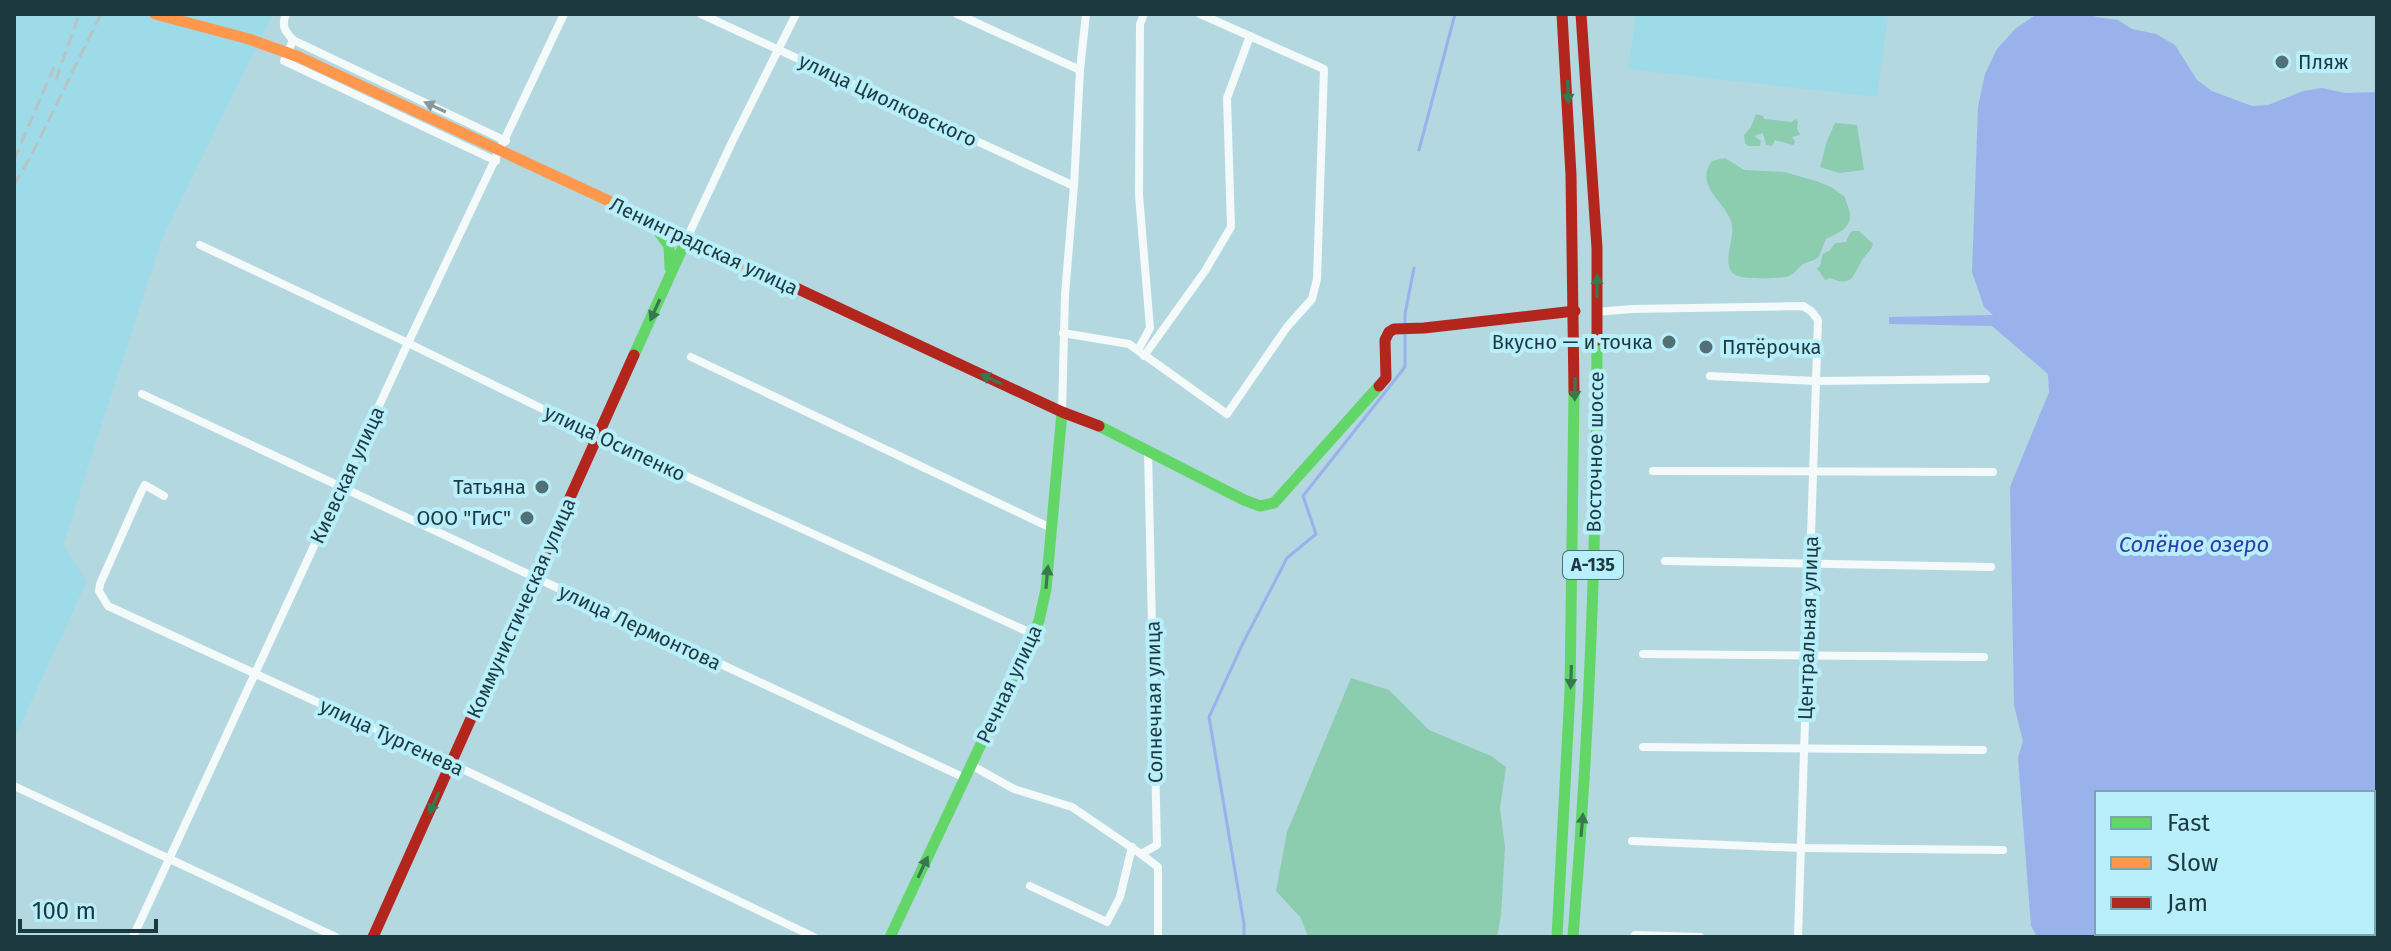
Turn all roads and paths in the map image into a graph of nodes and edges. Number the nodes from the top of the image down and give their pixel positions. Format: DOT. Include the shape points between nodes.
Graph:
graph roads {
  1 [pos="155,14"];
  2 [pos="286,14"];
  3 [pos="564,14"];
  4 [pos="701,14"];
  5 [pos="796,14"];
  6 [pos="957,14"];
  7 [pos="1086,14"];
  8 [pos="1144,14"];
  9 [pos="1200,14"];
  10 [pos="1562,14"];
  11 [pos="1581,14"];
  12 [pos="1250,36"];
  13 [pos="293,40"];
  14 [pos="1583,40"];
  15 [pos="1564,41"];
  16 [pos="779,49"];
  17 [pos="1080,70"];
  18 [pos="501,151"];
  19 [pos="1074,186"];
  20 [pos="648,220"];
  21 [pos="687,238"];
  22 [pos="200,245"];
  23 [pos="669,279"];
  24 [pos="1575,311"];
  25 [pos="1596,312"];
  26 [pos="1063,333"];
  27 [pos="408,343"];
  28 [pos="1141,353"];
  29 [pos="691,357"];
  30 [pos="1710,376"];
  31 [pos="1986,379"];
  32 [pos="1816,381"];
  33 [pos="142,394"];
  34 [pos="1062,412"];
  35 [pos="598,436"];
  36 [pos="1148,451"];
  37 [pos="1653,471"];
  38 [pos="1813,472"];
  39 [pos="1993,472"];
  40 [pos="341,488"];
  41 [pos="164,496"];
  42 [pos="1051,528"];
  43 [pos="1665,561"];
  44 [pos="1810,565"];
  45 [pos="1991,567"];
  46 [pos="1574,572"];
  47 [pos="535,579"];
  48 [pos="1591,612"];
  49 [pos="1033,634"];
  50 [pos="1643,654"];
  51 [pos="1807,657"];
  52 [pos="1984,657"];
  53 [pos="257,674"];
  54 [pos="1643,747"];
  55 [pos="1804,750"];
  56 [pos="1983,750"];
  57 [pos="452,764"];
  58 [pos="971,765"];
  59 [pos="965,778"];
  60 [pos="14,786"];
  61 [pos="1632,841"];
  62 [pos="1132,847"];
  63 [pos="1801,848"];
  64 [pos="2003,850"];
  65 [pos="1141,854"];
  66 [pos="170,860"];
  67 [pos="1030,886"];
  68 [pos="1635,935"];
  69 [pos="133,937"];
  70 [pos="336,937"];
  71 [pos="373,937"];
  72 [pos="814,937"];
  73 [pos="890,937"];
  74 [pos="1158,937"];
  75 [pos="1557,937"];
  76 [pos="1573,937"];
  77 [pos="1700,937"];
  78 [pos="1798,937"];
  1 -- 18 [label="main road, Ленинградская улица" via="275,47"];
  2 -- 13 [label="street" via="285,31"];
  3 -- 18 [label="street, Киевская улица"];
  4 -- 16 [label="street, улица Циолковского"];
  5 -- 16 [label="street, Коммунистическая улица"];
  6 -- 17 [label="street"];
  7 -- 17 [label="street"];
  8 -- 28 [label="street" via="1139,195 1150,328"];
  9 -- 12 [label="street"];
  10 -- 15 [label="main road, Восточное шоссе / А-135"];
  11 -- 14 [label="main road, Восточное шоссе / А-135"];
  12 -- 28 [label="street" via="1227,98 1231,227 1205,271"];
  12 -- 28 [label="street" via="1324,69 1312,299 1227,414"];
  18 -- 13 [label="street, one-way"];
  13 -- 18 [label="street" via="284,61"];
  14 -- 15 [label="main road" via="1572,33"];
  25 -- 14 [label="main road, Восточное шоссе / А-135, one-way" via="1597,248"];
  15 -- 24 [label="main road, Восточное шоссе / А-135, one-way"];
  16 -- 19 [label="street, улица Циолковского"];
  16 -- 21 [label="street, Коммунистическая улица"];
  17 -- 19 [label="street"];
  18 -- 20 [label="main road, Ленинградская улица"];
  18 -- 27 [label="street, Киевская улица"];
  19 -- 26 [label="street"];
  20 -- 21 [label="main road, Ленинградская улица"];
  20 -- 23 [label="main road, Коммунистическая улица" via="669,246"];
  21 -- 23 [label="main road, Коммунистическая улица"];
  34 -- 21 [label="main road, Ленинградская улица, one-way"];
  22 -- 27 [label="street, улица Осипенко"];
  23 -- 35 [label="main road, Коммунистическая улица, one-way"];
  24 -- 36 [label="main road, Ленинградская улица" via="1389,332 1386,378 1274,503 1260,506 1244,500"];
  24 -- 46 [label="main road, Восточное шоссе / А-135, one-way"];
  25 -- 32 [label="street, Центральная улица" via="1803,306 1818,320"];
  25 -- 48 [label="main road, Восточное шоссе / А-135"];
  26 -- 28 [label="street" via="1129,344"];
  26 -- 34 [label="street"];
  27 -- 35 [label="street, улица Осипенко"];
  27 -- 40 [label="street, Киевская улица"];
  29 -- 42 [label="street"];
  30 -- 32 [label="street"];
  31 -- 32 [label="street"];
  32 -- 38 [label="street, Центральная улица"];
  33 -- 40 [label="street, улица Лермонтова"];
  34 -- 36 [label="main road, Ленинградская улица"];
  34 -- 42 [label="main road, Речная улица"];
  35 -- 47 [label="main road, Коммунистическая улица"];
  35 -- 49 [label="street, улица Осипенко"];
  36 -- 65 [label="street, Солнечная улица" via="1157,845"];
  37 -- 38 [label="street"];
  38 -- 39 [label="street"];
  38 -- 44 [label="street, Центральная улица"];
  40 -- 47 [label="street, улица Лермонтова"];
  40 -- 53 [label="street, Киевская улица"];
  41 -- 53 [label="street, улица Тургенева" via="145,485 100,584 102,597 108,606"];
  49 -- 42 [label="main road, Речная улица, one-way" via="1043,607"];
  43 -- 44 [label="street"];
  44 -- 45 [label="street"];
  44 -- 51 [label="street, Центральная улица"];
  46 -- 48 [label="main road" via="1577,636 1583,646"];
  46 -- 75 [label="main road, Восточное шоссе / А-135, one-way"];
  47 -- 57 [label="main road, Коммунистическая улица"];
  47 -- 59 [label="street, улица Лермонтова"];
  76 -- 48 [label="main road, Восточное шоссе / А-135, one-way"];
  49 -- 58 [label="main road, Речная улица"];
  50 -- 51 [label="street"];
  51 -- 52 [label="street"];
  51 -- 55 [label="street, Центральная улица"];
  53 -- 57 [label="street, улица Тургенева"];
  53 -- 66 [label="street, Киевская улица"];
  54 -- 55 [label="street"];
  55 -- 56 [label="street"];
  55 -- 63 [label="street, Центральная улица"];
  57 -- 71 [label="main road, Коммунистическая улица, one-way"];
  57 -- 72 [label="street, улица Тургенева"];
  58 -- 59 [label="main road, Речная улица"];
  58 -- 62 [label="street" via="1014,789 1072,807"];
  73 -- 59 [label="main road, Речная улица, one-way"];
  60 -- 66 [label="street"];
  61 -- 63 [label="street"];
  62 -- 65 [label="street"];
  62 -- 67 [label="street" via="1120,897 1107,922"];
  63 -- 64 [label="street"];
  63 -- 78 [label="street, Центральная улица"];
  65 -- 74 [label="street" via="1158,867"];
  66 -- 69 [label="street, Киевская улица"];
  66 -- 70 [label="street"];
  68 -- 77 [label="street"];
}
